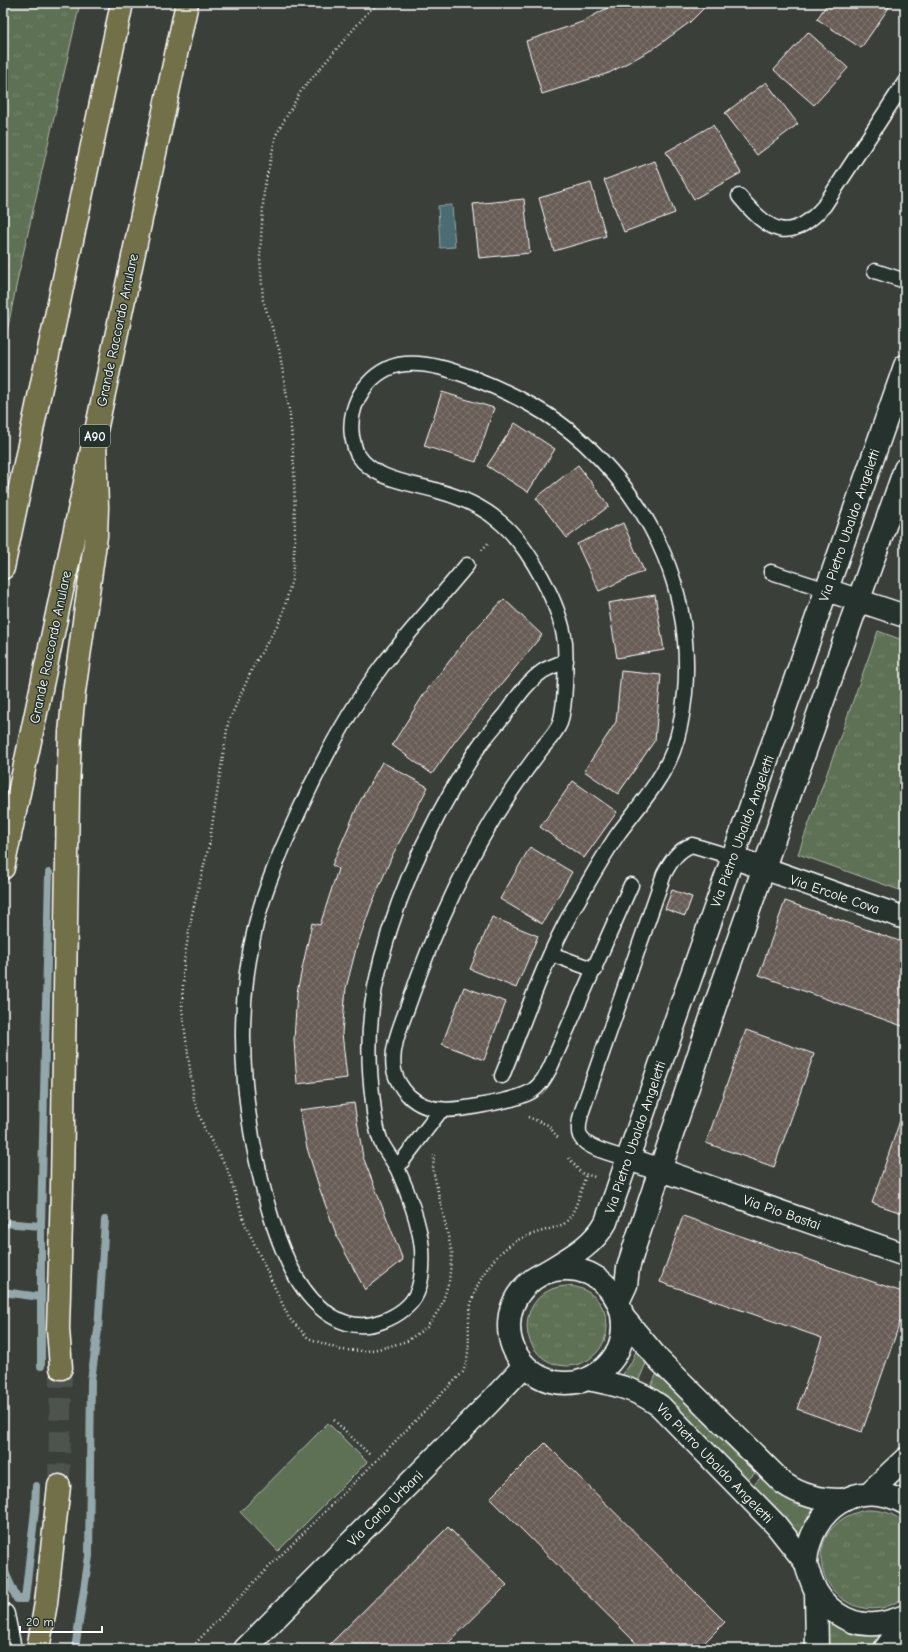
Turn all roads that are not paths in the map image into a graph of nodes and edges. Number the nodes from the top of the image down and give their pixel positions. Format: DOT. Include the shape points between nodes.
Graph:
graph roads {
  1 [pos="122,3"];
  2 [pos="187,3"];
  3 [pos="905,82"];
  4 [pos="739,196"];
  5 [pos="874,271"];
  6 [pos="905,281"];
  7 [pos="905,366"];
  8 [pos="95,438"];
  9 [pos="25,466"];
  10 [pos="905,469"];
  11 [pos="3,504"];
  12 [pos="467,566"];
  13 [pos="3,568"];
  14 [pos="771,572"];
  15 [pos="827,590"];
  16 [pos="859,601"];
  17 [pos="905,616"];
  18 [pos="566,661"];
  19 [pos="732,857"];
  20 [pos="3,868"];
  21 [pos="764,868"];
  22 [pos="631,885"];
  23 [pos="905,918"];
  24 [pos="551,954"];
  25 [pos="594,970"];
  26 [pos="502,1076"];
  27 [pos="441,1110"];
  28 [pos="629,1159"];
  29 [pos="397,1168"];
  30 [pos="660,1169"];
  31 [pos="905,1255"];
  32 [pos="546,1272"];
  33 [pos="620,1310"];
  34 [pos="524,1366"];
  35 [pos="60,1368"];
  36 [pos="587,1380"];
  37 [pos="905,1459"];
  38 [pos="59,1486"];
  39 [pos="869,1493"];
  40 [pos="842,1500"];
  41 [pos="905,1503"];
  42 [pos="806,1563"];
  43 [pos="816,1591"];
  44 [pos="3,1615"];
  45 [pos="905,1616"];
  46 [pos="905,1622"];
  47 [pos="10,1649"];
  48 [pos="38,1649"];
  49 [pos="245,1649"];
  50 [pos="817,1649"];
  51 [pos="885,1649"];
  1 -- 9 [label="highway"];
  2 -- 8 [label="highway, Grande Raccordo Anulare / A90"];
  3 -- 4 [label="lane" via="824,206 804,225 783,229 768,225"];
  5 -- 6 [label="lane"];
  7 -- 15 [label="street, Via Pietro Ubaldo Angeletti"];
  8 -- 20 [label="highway, Grande Raccordo Anulare / A90"];
  8 -- 35 [label="highway" via="96,536 74,692 69,748 58,1329"];
  9 -- 11 [label="highway"];
  9 -- 13 [label="highway"];
  10 -- 16 [label="street"];
  12 -- 29 [label="lane" via="382,667 320,765 264,895 248,967 242,1020 245,1080 262,1186 282,1246 299,1282 311,1300 326,1314 342,1321 359,1325 377,1324 406,1309 419,1288 422,1276 421,1245 416,1221"];
  14 -- 15 [label="lane"];
  15 -- 16 [label="street"];
  15 -- 19 [label="street, Via Pietro Ubaldo Angeletti"];
  16 -- 17 [label="street"];
  16 -- 21 [label="street"];
  18 -- 24 [label="lane" via="564,636 558,612 543,579 504,525 486,511 458,497 382,474 369,467 358,455 351,427 353,410 361,392 372,379 386,369 402,364 426,364 456,372 528,402 553,418 606,464 632,497 657,539 677,591 687,660 681,724 673,751 666,767 616,837 594,873"];
  18 -- 27 [label="lane" via="559,726 516,784 482,837 438,926 399,1034 394,1066 399,1082 411,1098 427,1108"];
  18 -- 29 [label="lane" via="543,672 524,688 481,743 448,797 410,874 397,907 375,987 369,1047 377,1130 382,1144"];
  19 -- 21 [label="street, Via Ercole Cova"];
  19 -- 28 [label="street, Via Pietro Ubaldo Angeletti"];
  19 -- 28 [label="lane" via="692,845 681,851 669,864 582,1111 579,1128 583,1141"];
  21 -- 23 [label="street, Via Ercole Cova"];
  21 -- 30 [label="street"];
  22 -- 25 [label="lane"];
  24 -- 25 [label="lane"];
  24 -- 26 [label="lane"];
  25 -- 27 [label="lane" via="550,1068 536,1089 523,1096 505,1100"];
  27 -- 29 [label="lane"];
  28 -- 30 [label="street, Via Pio Bastai"];
  28 -- 32 [label="street, Via Pietro Ubaldo Angeletti" via="601,1231 590,1244"];
  30 -- 31 [label="street, Via Pio Bastai"];
  30 -- 33 [label="street" via="628,1268"];
  32 -- 33 [label="street" via="563,1268 580,1270 596,1277 609,1288"];
  32 -- 34 [label="street" via="520,1291 512,1305 508,1321 509,1337"];
  33 -- 36 [label="street" via="623,1336 616,1355 603,1369"];
  33 -- 40 [label="street" via="659,1360 783,1484 805,1496"];
  34 -- 36 [label="street" via="538,1376 554,1382"];
  34 -- 49 [label="street, Via Carlo Urbani"];
  36 -- 42 [label="street, Via Pietro Ubaldo Angeletti" via="627,1387 640,1392 660,1406 776,1525"];
  37 -- 39 [label="street"];
  38 -- 48 [label="highway" via="46,1603"];
  39 -- 40 [label="street"];
  39 -- 41 [label="street" via="883,1494"];
  40 -- 42 [label="street" via="831,1507 814,1530"];
  42 -- 43 [label="street"];
  43 -- 45 [label="street" via="830,1609 846,1619 860,1623 885,1623"];
  43 -- 50 [label="street"];
  44 -- 47 [label="street"];
  46 -- 51 [label="street"];
}
